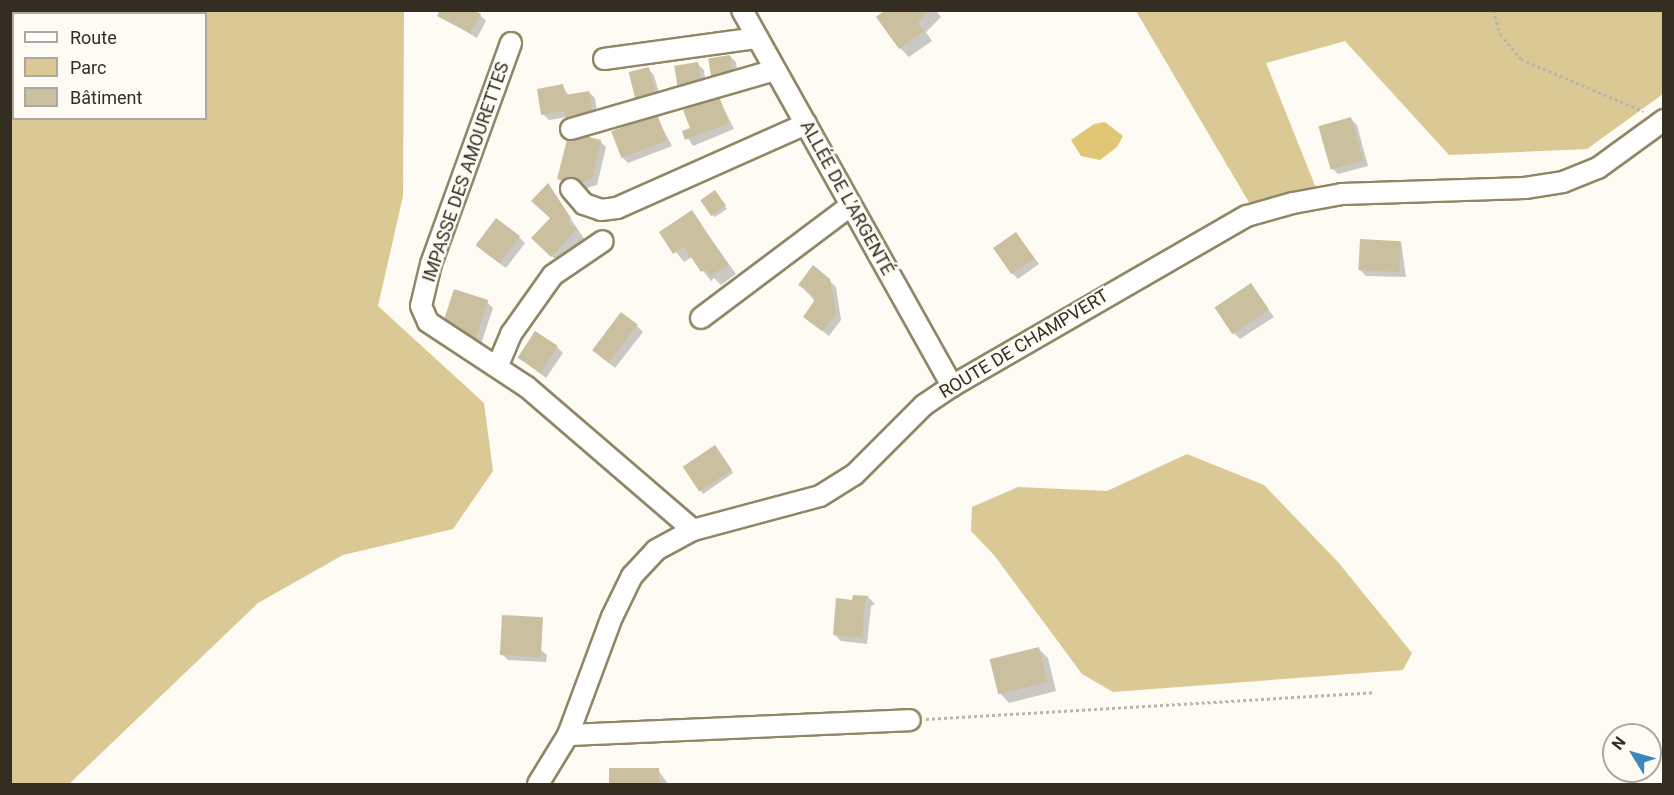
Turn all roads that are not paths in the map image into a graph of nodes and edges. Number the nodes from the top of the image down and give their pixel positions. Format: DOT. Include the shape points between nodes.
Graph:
graph roads {
  1 [pos="742,10"];
  2 [pos="758,38"];
  3 [pos="511,43"];
  4 [pos="604,59"];
  5 [pos="775,70"];
  6 [pos="1664,120"];
  7 [pos="806,124"];
  8 [pos="571,129"];
  9 [pos="571,189"];
  10 [pos="850,206"];
  11 [pos="603,241"];
  12 [pos="701,318"];
  13 [pos="498,364"];
  14 [pos="952,386"];
  15 [pos="693,530"];
  16 [pos="910,720"];
  17 [pos="568,735"];
  18 [pos="538,784"];
  1 -- 2 [label="street, ALLÉE DE L'ARGENTÉ"];
  2 -- 4 [label="street"];
  2 -- 5 [label="street, ALLÉE DE L'ARGENTÉ"];
  3 -- 13 [label="street, IMPASSE DES AMOURETTES" via="431,264 421,306 428,322"];
  5 -- 7 [label="street, ALLÉE DE L'ARGENTÉ"];
  5 -- 8 [label="street"];
  6 -- 14 [label="street, ROUTE DE CHAMPVERT" via="1598,168 1563,182 1525,188 1342,194 1247,216"];
  7 -- 9 [label="street" via="617,208 601,210 584,204"];
  7 -- 10 [label="street, ALLÉE DE L'ARGENTÉ"];
  10 -- 12 [label="street"];
  10 -- 14 [label="street, ALLÉE DE L'ARGENTÉ"];
  11 -- 13 [label="street" via="553,275 511,334"];
  13 -- 15 [label="street, IMPASSE DES AMOURETTES"];
  14 -- 15 [label="street, ROUTE DE CHAMPVERT" via="924,405 854,476 820,496"];
  15 -- 17 [label="street, ROUTE DE CHAMPVERT" via="656,550 632,576 612,617"];
  16 -- 17 [label="street"];
  17 -- 18 [label="street, ROUTE DE CHAMPVERT"];
}
